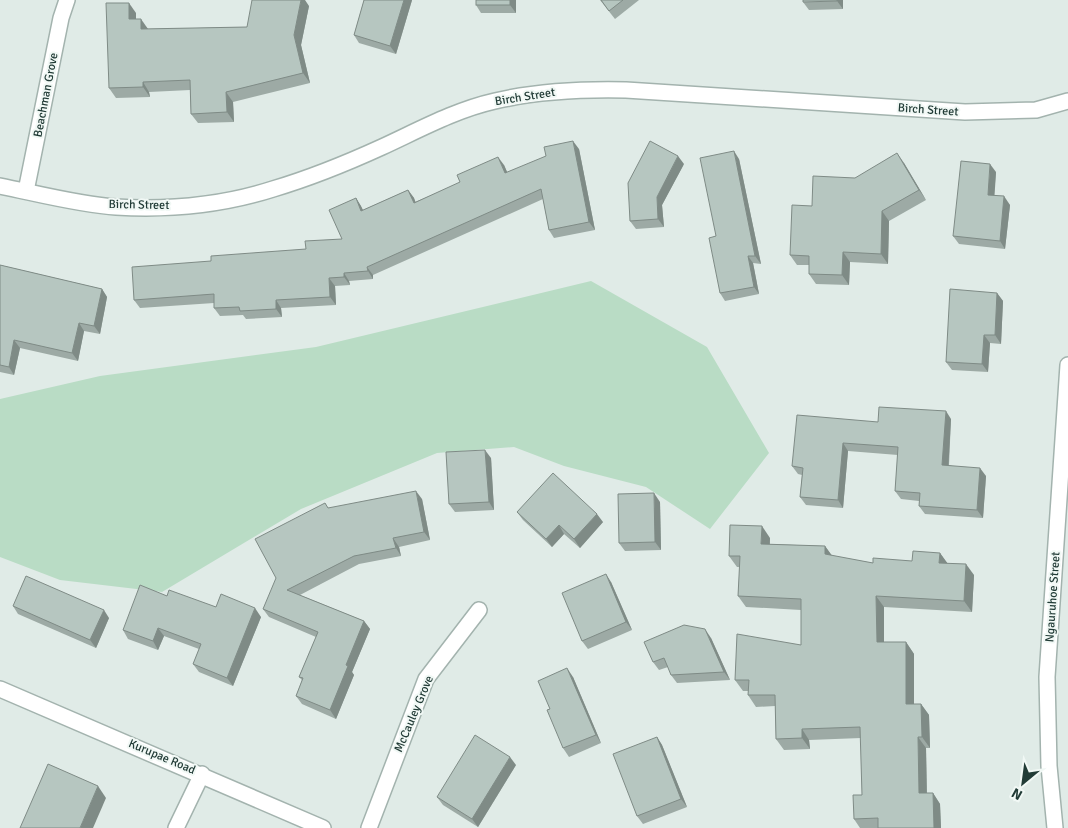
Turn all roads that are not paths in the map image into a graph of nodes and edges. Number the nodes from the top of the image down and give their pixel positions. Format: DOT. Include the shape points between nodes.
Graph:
graph roads {
  1 [pos="67,0"];
  2 [pos="1068,101"];
  3 [pos="0,186"];
  4 [pos="26,191"];
  5 [pos="1068,365"];
  6 [pos="478,610"];
  7 [pos="0,689"];
  8 [pos="202,774"];
  9 [pos="176,828"];
  10 [pos="323,828"];
  11 [pos="369,828"];
  12 [pos="1055,828"];
  1 -- 4 [label="street, Beachman Grove"];
  2 -- 4 [label="street, Birch Street" via="1036,110 964,112 581,89 493,101 448,116 322,172 272,190 222,202 114,207"];
  3 -- 4 [label="street, Birch Street"];
  5 -- 12 [label="street, Ngauruhoe Street" via="1048,677 1049,766"];
  6 -- 11 [label="street, McCauley Grove" via="426,679"];
  7 -- 8 [label="street, Kurupae Road"];
  8 -- 9 [label="street"];
  8 -- 10 [label="street, Kurupae Road"];
}
